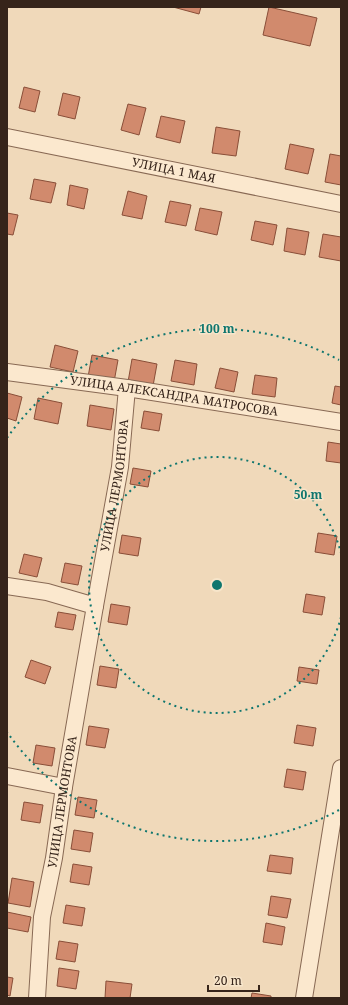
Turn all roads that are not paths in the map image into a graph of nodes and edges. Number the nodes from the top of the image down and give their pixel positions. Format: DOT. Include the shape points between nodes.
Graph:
graph roads {
  1 [pos="7,137"];
  2 [pos="341,204"];
  3 [pos="7,372"];
  4 [pos="127,388"];
  5 [pos="341,422"];
  6 [pos="7,586"];
  7 [pos="94,606"];
  8 [pos="341,768"];
  9 [pos="7,776"];
  10 [pos="64,787"];
  11 [pos="37,998"];
  12 [pos="304,998"];
  1 -- 2 [label="street, УЛИЦА 1 МАЯ"];
  3 -- 4 [label="street, УЛИЦА АЛЕКСАНДРА МАТРОСОВА"];
  4 -- 5 [label="street, УЛИЦА АЛЕКСАНДРА МАТРОСОВА"];
  4 -- 7 [label="street, УЛИЦА ЛЕРМОНТОВА" via="120,467"];
  6 -- 7 [label="street" via="47,592"];
  7 -- 10 [label="street, УЛИЦА ЛЕРМОНТОВА"];
  8 -- 12 [label="street"];
  9 -- 10 [label="street"];
  10 -- 11 [label="street, УЛИЦА ЛЕРМОНТОВА" via="42,917"];
}
